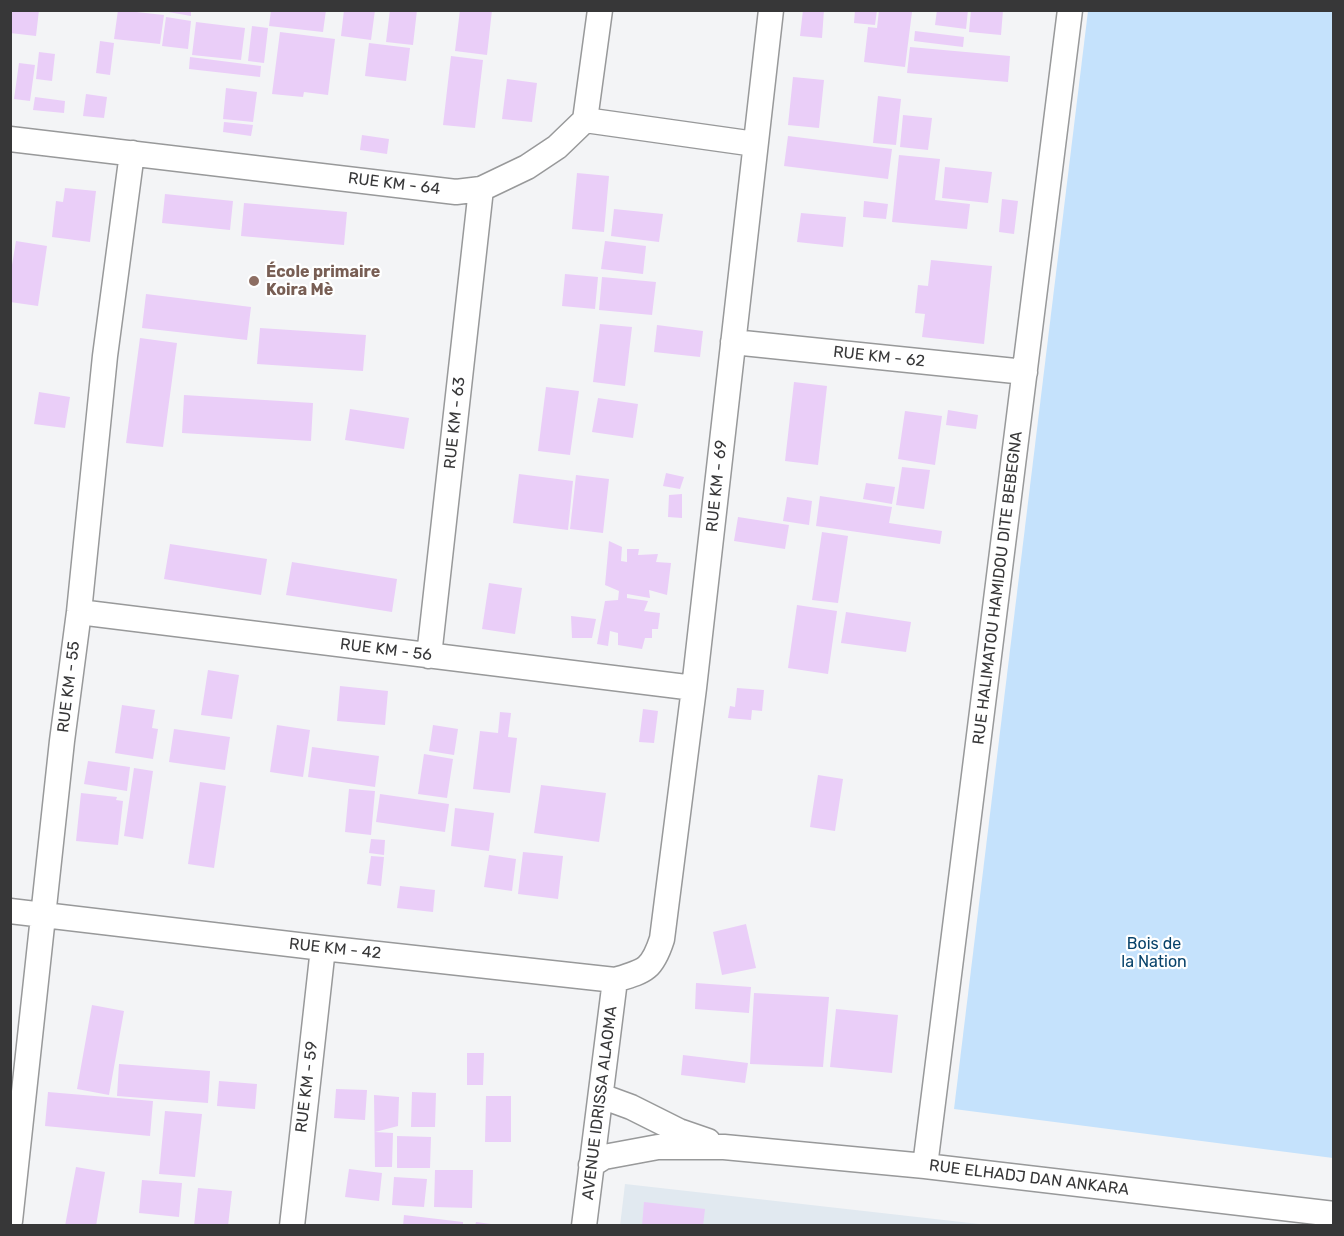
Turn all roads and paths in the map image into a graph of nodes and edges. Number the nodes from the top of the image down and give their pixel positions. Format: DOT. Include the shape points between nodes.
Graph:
graph roads {
  1 [pos="600,10"];
  2 [pos="771,10"];
  3 [pos="1070,10"];
  4 [pos="585,120"];
  5 [pos="10,139"];
  6 [pos="755,144"];
  7 [pos="132,153"];
  8 [pos="481,189"];
  9 [pos="733,342"];
  10 [pos="1025,372"];
  11 [pos="79,612"];
  12 [pos="429,656"];
  13 [pos="694,688"];
  14 [pos="10,911"];
  15 [pos="44,915"];
  16 [pos="323,948"];
  17 [pos="654,960"];
  18 [pos="615,980"];
  19 [pos="601,1096"];
  20 [pos="724,1147"];
  21 [pos="591,1165"];
  22 [pos="925,1166"];
  23 [pos="1329,1218"];
  24 [pos="10,1221"];
  25 [pos="292,1226"];
  26 [pos="584,1226"];
  1 -- 4 [label="street"];
  2 -- 6 [label="street, RUE KM - 69"];
  3 -- 10 [label="street, RUE HALIMATOU HAMIDOU DITE BEBEGNA"];
  4 -- 6 [label="street"];
  4 -- 8 [label="street, RUE KM - 64" via="557,147 527,167"];
  5 -- 7 [label="street, RUE KM - 64"];
  6 -- 9 [label="street, RUE KM - 69"];
  7 -- 8 [label="street, RUE KM - 64" via="456,192"];
  7 -- 11 [label="street, RUE KM - 55" via="105,356"];
  8 -- 12 [label="street, RUE KM - 63"];
  9 -- 10 [label="street, RUE KM - 62"];
  9 -- 13 [label="street, RUE KM - 69"];
  10 -- 22 [label="street, RUE HALIMATOU HAMIDOU DITE BEBEGNA"];
  11 -- 12 [label="street, RUE KM - 56"];
  11 -- 15 [label="street, RUE KM - 55"];
  12 -- 13 [label="street, RUE KM - 56"];
  13 -- 17 [label="street, RUE KM - 69" via="662,939"];
  14 -- 15 [label="street, RUE KM - 42"];
  15 -- 16 [label="street, RUE KM - 42"];
  15 -- 24 [label="street, RUE KM - 55"];
  16 -- 18 [label="street, RUE KM - 42"];
  16 -- 25 [label="street, RUE KM - 59"];
  17 -- 18 [label="street, RUE KM - 42" via="644,970"];
  18 -- 19 [label="street, AVENUE IDRISSA ALAOMA"];
  19 -- 20 [label="street, RUE ELHADJ DAN ANKARA"];
  19 -- 21 [label="street, AVENUE IDRISSA ALAOMA"];
  20 -- 21 [label="street, RUE ELHADJ DAN ANKARA" via="658,1148 604,1157"];
  20 -- 22 [label="street, RUE ELHADJ DAN ANKARA"];
  21 -- 26 [label="street, AVENUE IDRISSA ALAOMA"];
  22 -- 23 [label="street, RUE ELHADJ DAN ANKARA"];
}
